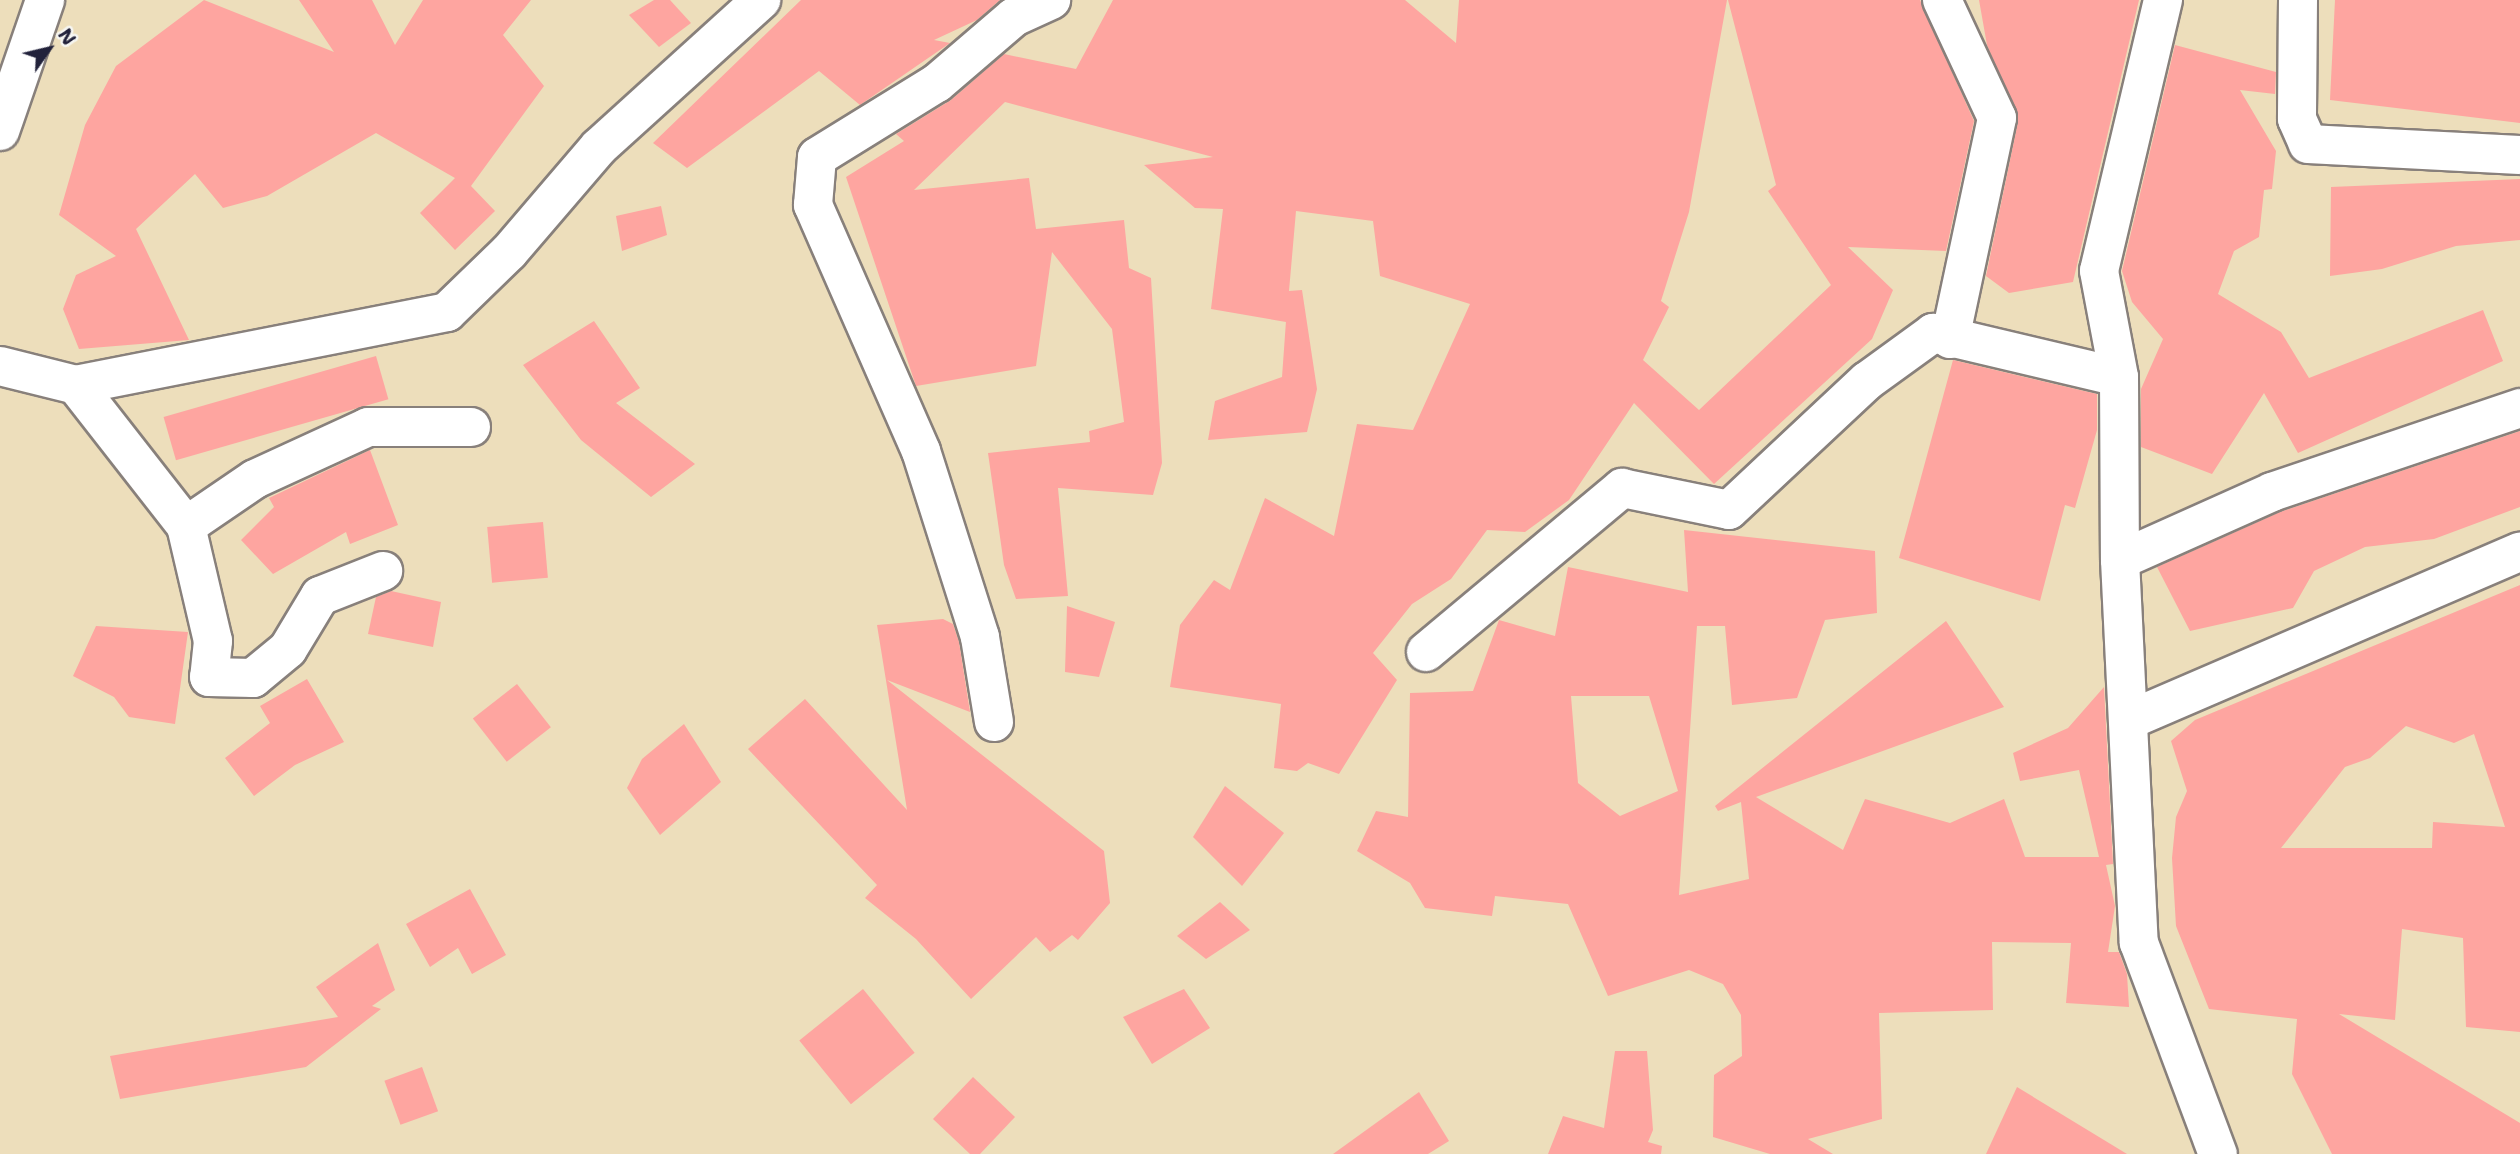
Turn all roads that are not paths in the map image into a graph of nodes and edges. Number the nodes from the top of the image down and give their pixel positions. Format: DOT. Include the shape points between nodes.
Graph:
graph roads {
  1 [pos="45,0"];
  2 [pos="761,0"];
  3 [pos="1051,0"];
  4 [pos="1942,0"];
  5 [pos="2163,0"];
  6 [pos="2298,0"];
  7 [pos="0,131"];
  8 [pos="2520,155"];
  9 [pos="1950,339"];
  10 [pos="0,366"];
  11 [pos="2119,377"];
  12 [pos="76,385"];
  13 [pos="2520,408"];
  14 [pos="471,427"];
  15 [pos="186,526"];
  16 [pos="2520,552"];
  17 [pos="2120,559"];
  18 [pos="383,571"];
  19 [pos="1426,652"];
  20 [pos="2129,720"];
  21 [pos="994,722"];
  22 [pos="2218,1154"];
  1 -- 7 [label="street"];
  2 -- 12 [label="street" via="599,146 509,252 447,312"];
  3 -- 21 [label="street" via="1014,17 937,83 817,157 814,193 833,255 921,451 980,637"];
  4 -- 9 [label="street" via="1997,118"];
  5 -- 11 [label="street" via="2099,271"];
  6 -- 8 [label="street" via="2297,119 2308,144"];
  9 -- 11 [label="street"];
  9 -- 19 [label="street" via="1933,333 1867,381 1729,510 1622,488"];
  10 -- 12 [label="street"];
  11 -- 17 [label="street"];
  12 -- 15 [label="street"];
  13 -- 17 [label="street" via="2272,492"];
  14 -- 15 [label="street" via="368,428 255,479"];
  15 -- 18 [label="street" via="213,641 209,677 253,678 288,649 320,596"];
  16 -- 20 [label="street"];
  17 -- 20 [label="street"];
  20 -- 22 [label="street" via="2139,943"];
}
